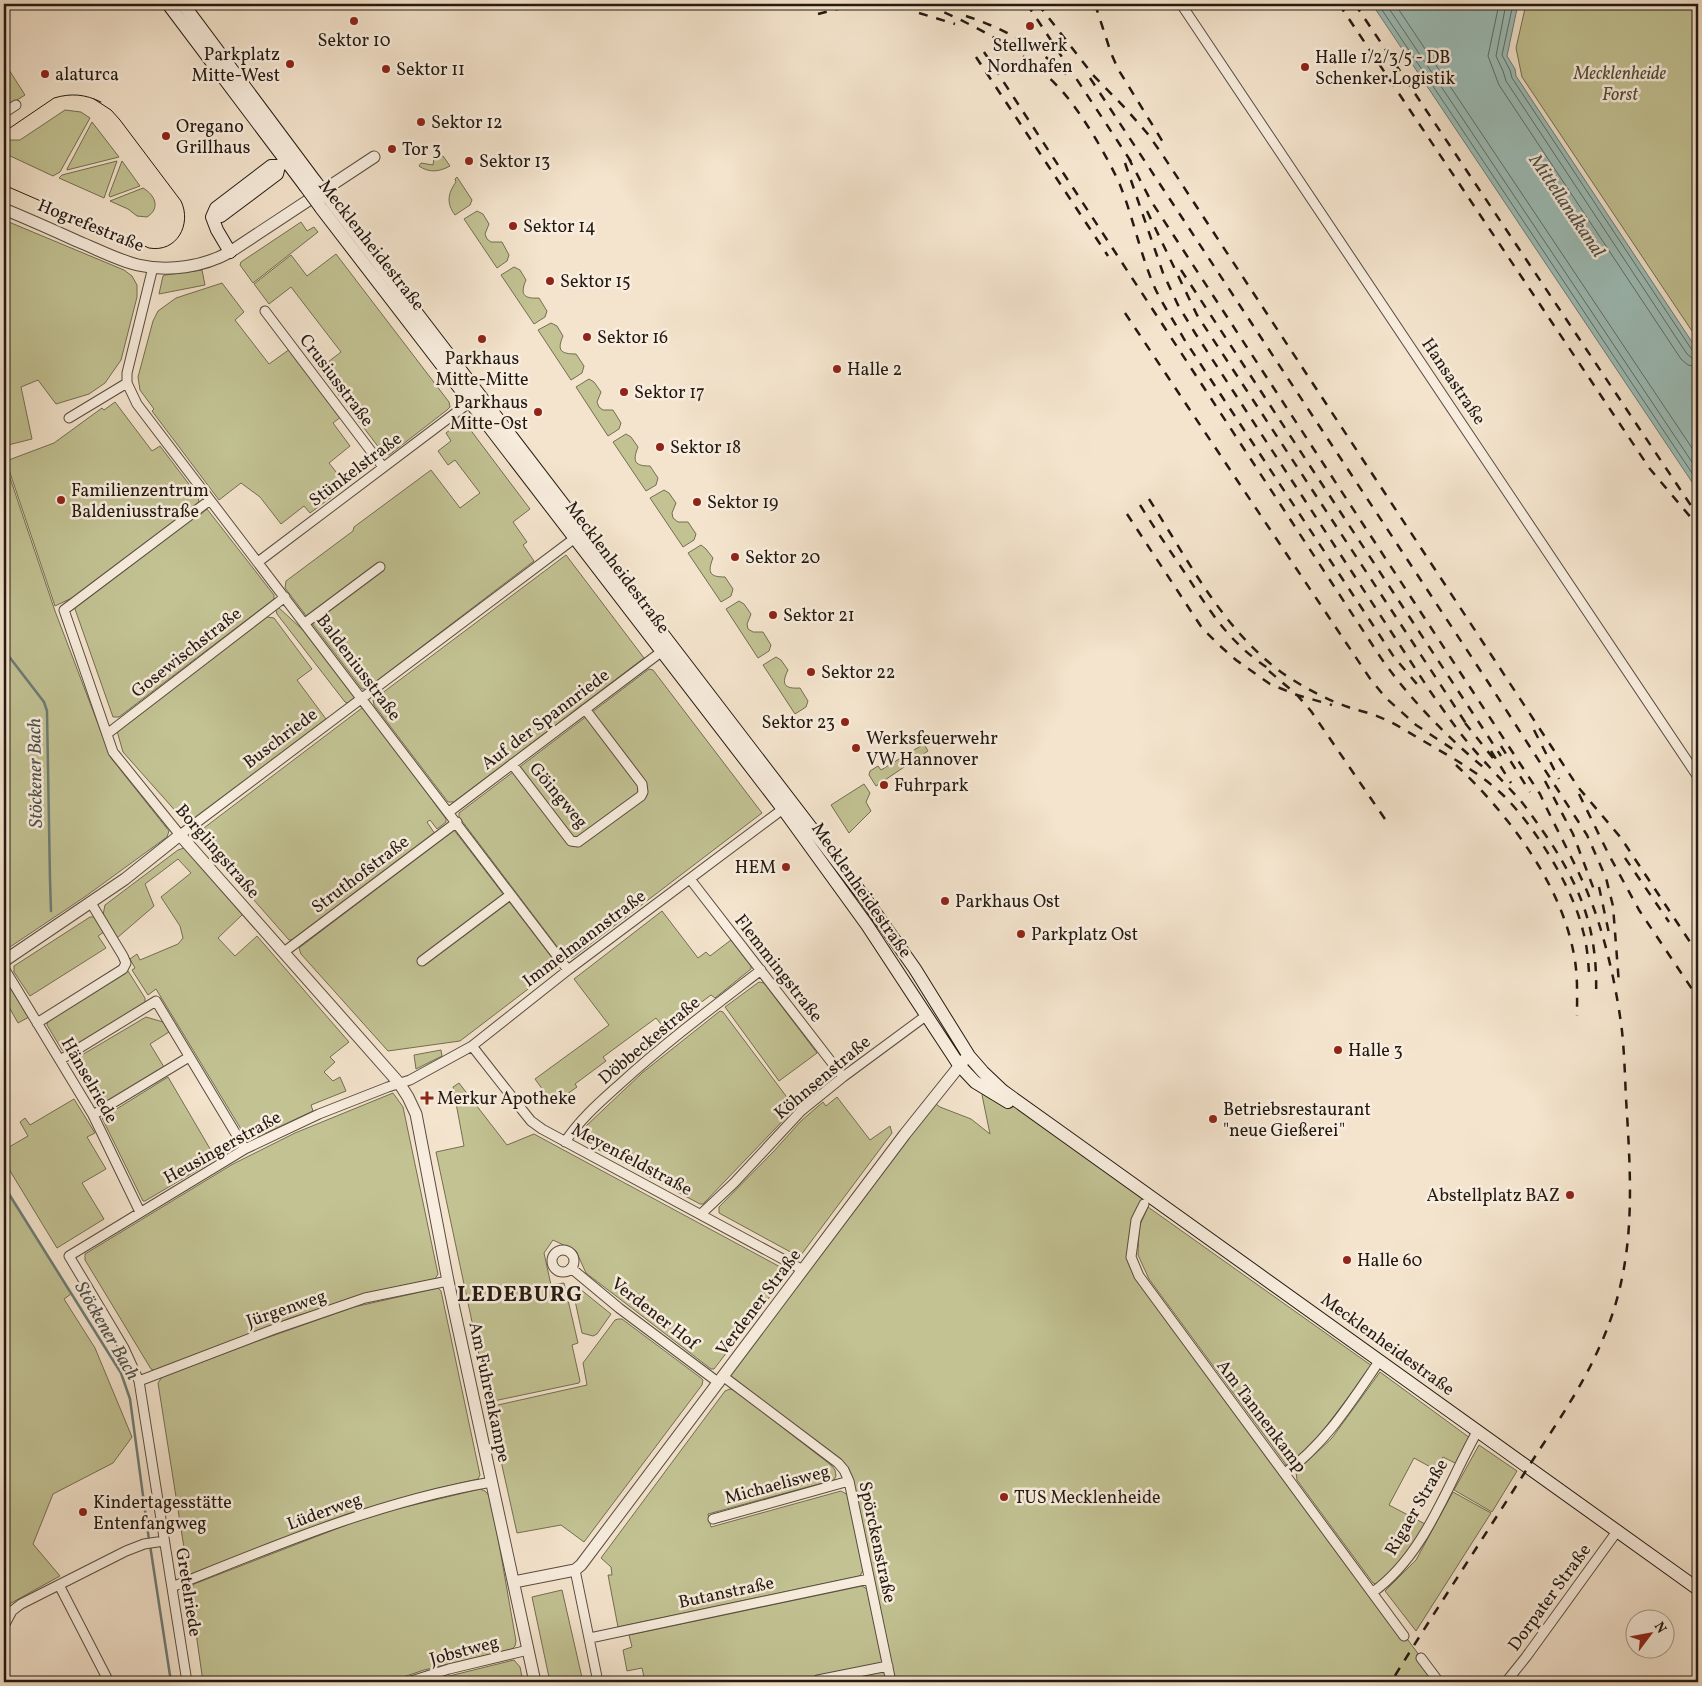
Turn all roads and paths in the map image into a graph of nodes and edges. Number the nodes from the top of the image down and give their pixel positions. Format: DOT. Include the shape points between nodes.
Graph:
graph roads {
  1 [pos="168,4"];
  2 [pos="183,4"];
  3 [pos="1181,4"];
  4 [pos="16,105"];
  5 [pos="4,113"];
  6 [pos="374,157"];
  7 [pos="286,160"];
  8 [pos="326,205"];
  9 [pos="4,209"];
  10 [pos="230,252"];
  11 [pos="154,267"];
  12 [pos="265,311"];
  13 [pos="127,383"];
  14 [pos="470,402"];
  15 [pos="69,418"];
  16 [pos="383,467"];
  17 [pos="210,500"];
  18 [pos="575,538"];
  19 [pos="258,562"];
  20 [pos="380,567"];
  21 [pos="285,597"];
  22 [pos="305,623"];
  23 [pos="661,652"];
  24 [pos="362,698"];
  25 [pos="585,709"];
  26 [pos="107,734"];
  27 [pos="512,764"];
  28 [pos="1698,777"];
  29 [pos="786,795"];
  30 [pos="783,810"];
  31 [pos="449,812"];
  32 [pos="456,822"];
  33 [pos="180,835"];
  34 [pos="690,879"];
  35 [pos="844,892"];
  36 [pos="510,895"];
  37 [pos="865,898"];
  38 [pos="91,903"];
  39 [pos="284,952"];
  40 [pos="4,961"];
  41 [pos="422,962"];
  42 [pos="4,968"];
  43 [pos="568,970"];
  44 [pos="761,970"];
  45 [pos="927,1015"];
  46 [pos="38,1023"];
  47 [pos="472,1046"];
  48 [pos="189,1057"];
  49 [pos="60,1060"];
  50 [pos="964,1060"];
  51 [pos="843,1077"];
  52 [pos="399,1083"];
  53 [pos="93,1115"];
  54 [pos="565,1142"];
  55 [pos="245,1149"];
  56 [pos="1144,1204"];
  57 [pos="140,1212"];
  58 [pos="701,1214"];
  59 [pos="68,1256"];
  60 [pos="571,1268"];
  61 [pos="803,1270"];
  62 [pos="448,1280"];
  63 [pos="1380,1360"];
  64 [pos="722,1380"];
  65 [pos="139,1381"];
  66 [pos="1478,1430"];
  67 [pos="1285,1473"];
  68 [pos="849,1481"];
  69 [pos="492,1482"];
  70 [pos="713,1519"];
  71 [pos="1618,1530"];
  72 [pos="162,1541"];
  73 [pos="575,1570"];
  74 [pos="869,1579"];
  75 [pos="514,1582"];
  76 [pos="59,1585"];
  77 [pos="172,1586"];
  78 [pos="1698,1589"];
  79 [pos="1373,1592"];
  80 [pos="4,1626"];
  81 [pos="1404,1636"];
  82 [pos="590,1638"];
  83 [pos="528,1650"];
  84 [pos="1421,1658"];
  85 [pos="888,1666"];
  86 [pos="110,1682"];
  87 [pos="187,1682"];
  88 [pos="408,1682"];
  89 [pos="535,1682"];
  90 [pos="598,1682"];
  91 [pos="816,1682"];
  92 [pos="891,1682"];
  93 [pos="1438,1682"];
  94 [pos="1506,1682"];
  1 -- 7 [label="main road, Mecklenheidestraße"];
  2 -- 7 [label="main road, Mecklenheidestraße"];
  3 -- 28 [label="street, Hansastraße"];
  4 -- 5 [label="street"];
  6 -- 10 [label="street, Hogrefestraße"];
  7 -- 8 [label="main road, Mecklenheidestraße, bridge"];
  7 -- 10 [label="main road" via="277,174 221,216 212,217"];
  8 -- 14 [label="main road, Mecklenheidestraße"];
  8 -- 29 [label="main road, Mecklenheidestraße"];
  9 -- 11 [label="street, Hogrefestraße" via="114,257"];
  10 -- 11 [label="street, Hogrefestraße" via="206,263"];
  11 -- 13 [label="street"];
  12 -- 16 [label="street, Crusiusstraße"];
  13 -- 15 [label="street"];
  13 -- 17 [label="street, Baldeniusstraße" via="137,404"];
  14 -- 16 [label="street, Stünkelstraße"];
  14 -- 18 [label="main road, Mecklenheidestraße"];
  16 -- 19 [label="street, Stünkelstraße"];
  17 -- 19 [label="street, Baldeniusstraße"];
  17 -- 26 [label="street, Borglingstraße" via="64,610"];
  18 -- 23 [label="main road, Mecklenheidestraße"];
  18 -- 24 [label="street, Buschriede"];
  19 -- 21 [label="street, Baldeniusstraße"];
  20 -- 22 [label="street"];
  21 -- 22 [label="street, Baldeniusstraße"];
  21 -- 26 [label="street, Gosewischstraße"];
  22 -- 24 [label="street, Baldeniusstraße"];
  23 -- 25 [label="street, Auf der Spannriede"];
  23 -- 30 [label="main road, Mecklenheidestraße"];
  24 -- 31 [label="street, Baldeniusstraße"];
  24 -- 33 [label="street, Buschriede"];
  25 -- 27 [label="street, Auf der Spannriede"];
  25 -- 27 [label="street, Göingweg" via="642,784 641,796 578,842 571,841"];
  26 -- 33 [label="street, Borglingstraße" via="113,752"];
  27 -- 31 [label="street, Auf der Spannriede"];
  29 -- 30 [label="main road"];
  29 -- 37 [label="main road, Mecklenheidestraße"];
  30 -- 34 [label="street, Immelmannstraße"];
  30 -- 35 [label="main road, Mecklenheidestraße"];
  31 -- 32 [label="street, Baldeniusstraße"];
  32 -- 36 [label="street, Baldeniusstraße"];
  32 -- 39 [label="street, Struthofstraße"];
  33 -- 38 [label="street, Buschriede"];
  33 -- 39 [label="street, Borglingstraße"];
  34 -- 43 [label="street, Immelmannstraße"];
  34 -- 44 [label="street, Flemmingstraße"];
  35 -- 37 [label="main road"];
  35 -- 45 [label="main road, Mecklenheidestraße"];
  36 -- 41 [label="street"];
  36 -- 43 [label="street, Baldeniusstraße"];
  37 -- 50 [label="main road, Mecklenheidestraße" via="915,969"];
  38 -- 40 [label="street, Buschriede"];
  38 -- 46 [label="street" via="126,963 123,969"];
  39 -- 52 [label="street, Borglingstraße"];
  42 -- 46 [label="street, Hänselriede"];
  43 -- 47 [label="street, Immelmannstraße"];
  44 -- 51 [label="street, Flemmingstraße"];
  44 -- 54 [label="street, Döbbeckestraße" via="638,1068 585,1116"];
  45 -- 50 [label="main road, Mecklenheidestraße"];
  45 -- 51 [label="street, Köhnsenstraße"];
  46 -- 49 [label="street, Hänselriede"];
  47 -- 52 [label="street, Immelmannstraße"];
  47 -- 54 [label="street, Meyenfeldstraße" via="531,1121"];
  48 -- 49 [label="street" via="156,1001"];
  48 -- 53 [label="street"];
  48 -- 55 [label="street"];
  49 -- 53 [label="street, Hänselriede"];
  50 -- 61 [label="street, Verdener Straße"];
  50 -- 63 [label="main road, Mecklenheidestraße" via="967,1074 985,1089 1056,1129"];
  51 -- 58 [label="street, Köhnsenstraße" via="801,1111"];
  52 -- 55 [label="street, Heusingerstraße" via="319,1114"];
  52 -- 62 [label="street, Am Fuhrenkampe" via="416,1114"];
  53 -- 57 [label="street, Hänselriede"];
  54 -- 58 [label="street, Meyenfeldstraße"];
  55 -- 57 [label="street, Heusingerstraße"];
  56 -- 67 [label="street, Am Tannenkamp" via="1136,1220 1131,1256 1139,1276"];
  57 -- 59 [label="street, Heusingerstraße"];
  58 -- 61 [label="street, Meyenfeldstraße"];
  59 -- 65 [label="street, Gretelriede" via="124,1348"];
  60 -- 64 [label="street, Verdener Hof" via="619,1308"];
  61 -- 64 [label="street, Verdener Straße"];
  62 -- 65 [label="street, Jürgenweg" via="365,1298"];
  62 -- 69 [label="street, Am Fuhrenkampe"];
  63 -- 66 [label="main road, Mecklenheidestraße"];
  63 -- 67 [label="street" via="1325,1437"];
  64 -- 68 [label="street, Spörckenstraße" via="838,1463"];
  64 -- 73 [label="street, Verdener Straße"];
  65 -- 72 [label="street, Gretelriede"];
  66 -- 71 [label="main road, Mecklenheidestraße"];
  66 -- 79 [label="street, Rigaer Straße" via="1416,1549 1396,1573"];
  67 -- 79 [label="street, Am Tannenkamp"];
  68 -- 70 [label="street, Michaelisweg"];
  68 -- 74 [label="street, Spörckenstraße"];
  69 -- 75 [label="street, Am Fuhrenkampe"];
  69 -- 77 [label="street, Lüderweg" via="411,1499 328,1526"];
  71 -- 78 [label="main road, Mecklenheidestraße"];
  71 -- 94 [label="street, Dorpater Straße"];
  72 -- 76 [label="street" via="126,1551"];
  72 -- 77 [label="street, Gretelriede"];
  73 -- 75 [label="street"];
  73 -- 82 [label="street"];
  74 -- 82 [label="street, Butanstraße"];
  74 -- 85 [label="street, Spörckenstraße"];
  75 -- 83 [label="street, Am Fuhrenkampe"];
  76 -- 80 [label="street" via="14,1609"];
  76 -- 86 [label="street"];
  77 -- 87 [label="street, Gretelriede"];
  79 -- 81 [label="street, Am Tannenkamp"];
  82 -- 90 [label="street"];
  83 -- 88 [label="street, Jobstweg"];
  83 -- 89 [label="street, Am Fuhrenkampe"];
  84 -- 93 [label="street"];
  85 -- 91 [label="street"];
  85 -- 92 [label="street, Spörckenstraße"];
}
